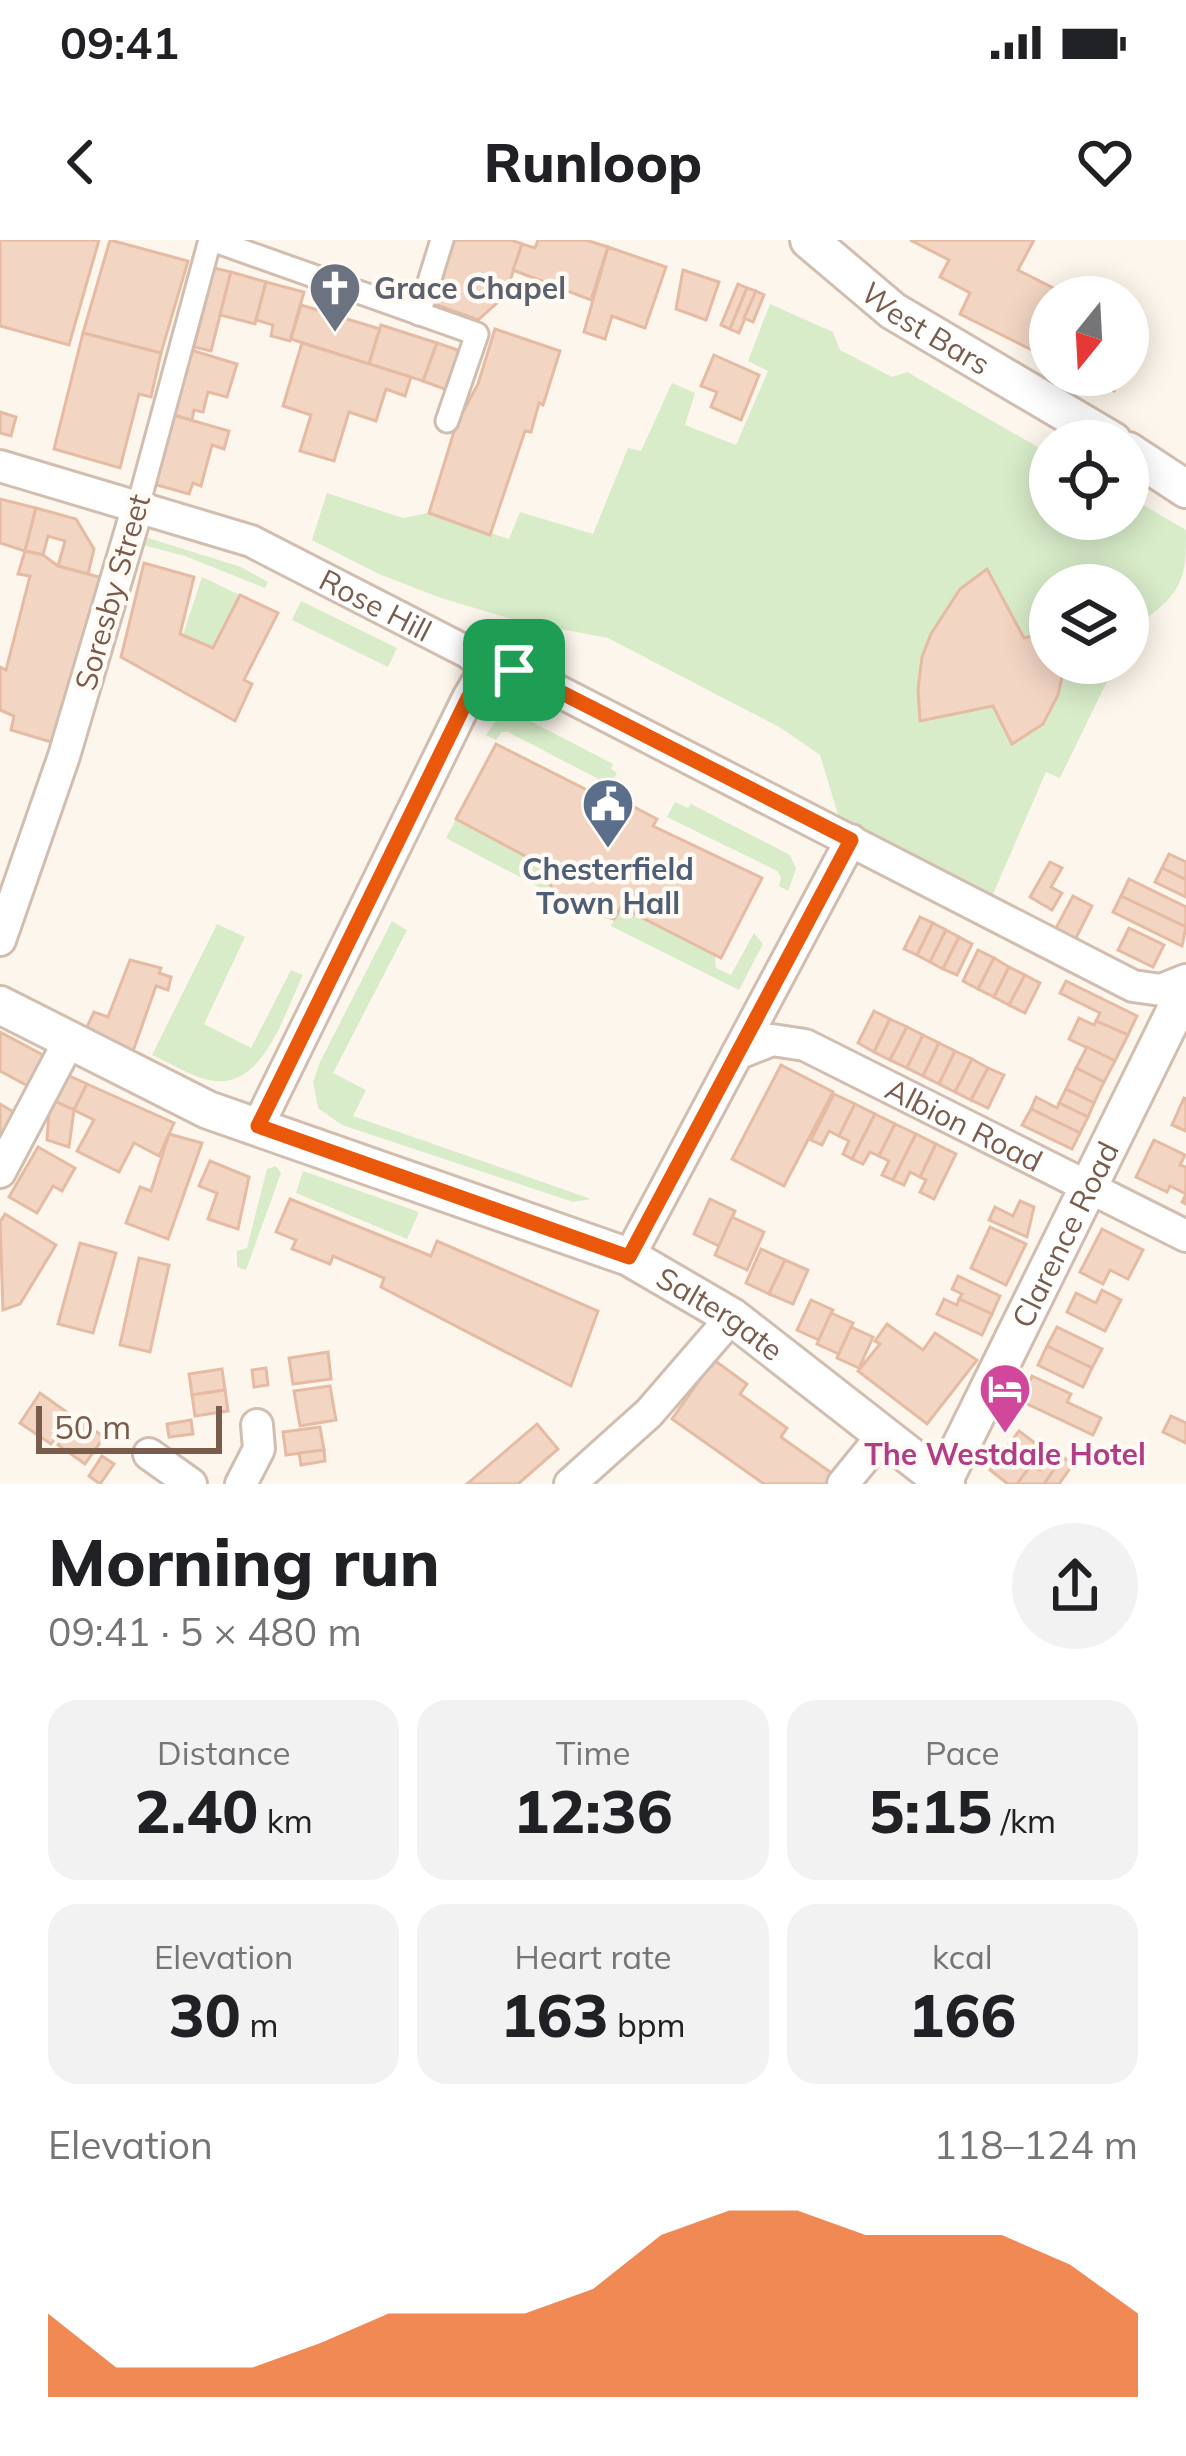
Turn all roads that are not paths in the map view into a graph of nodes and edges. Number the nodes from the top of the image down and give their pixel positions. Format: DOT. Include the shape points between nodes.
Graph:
graph roads {
  1 [pos="442,240"];
  2 [pos="809,240"];
  3 [pos="222,242"];
  4 [pos="404,284"];
  5 [pos="396,307"];
  6 [pos="422,316"];
  7 [pos="1077,420"];
  8 [pos="447,421"];
  9 [pos="1149,465"];
  10 [pos="0,466"];
  11 [pos="1186,489"];
  12 [pos="138,506"];
  13 [pos="490,671"];
  14 [pos="851,840"];
  15 [pos="0,940"];
  16 [pos="1186,980"];
  17 [pos="1186,989"];
  18 [pos="0,1006"];
  19 [pos="68,1043"];
  20 [pos="737,1054"];
  21 [pos="258,1126"];
  22 [pos="0,1172"];
  23 [pos="1087,1186"];
  24 [pos="1186,1236"];
  25 [pos="629,1257"];
  26 [pos="732,1317"];
  27 [pos="257,1424"];
  28 [pos="883,1435"];
  29 [pos="149,1454"];
  30 [pos="944,1483"];
  31 [pos="191,1484"];
  32 [pos="242,1484"];
  33 [pos="570,1484"];
  34 [pos="843,1484"];
  1 -- 6 [label="street"];
  2 -- 7 [label="street, West Bars" via="893,311"];
  3 -- 5 [label="street"];
  3 -- 12 [label="street, Soresby Street"];
  4 -- 5 [label="street"];
  5 -- 6 [label="street"];
  6 -- 8 [label="street" via="477,334"];
  9 -- 11 [label="street"];
  10 -- 12 [label="street, Rose Hill"];
  12 -- 13 [label="street, Rose Hill" via="251,541"];
  12 -- 15 [label="street, Soresby Street"];
  13 -- 14 [label="street, Rose Hill" via="525,674"];
  13 -- 21 [label="street" via="468,698"];
  14 -- 16 [label="street, Rose Hill" via="1133,986 1161,991"];
  14 -- 20 [label="street"];
  17 -- 23 [label="street, Clarence Road"];
  18 -- 19 [label="street, Saltergate"];
  19 -- 21 [label="street, Saltergate"];
  19 -- 22 [label="street"];
  20 -- 23 [label="street, Albion Road" via="772,1040 805,1045"];
  20 -- 25 [label="street"];
  21 -- 25 [label="street, Saltergate"];
  23 -- 24 [label="street, Albion Road"];
  23 -- 30 [label="street, Clarence Road"];
  25 -- 26 [label="street, Saltergate"];
  26 -- 28 [label="street, Saltergate"];
  26 -- 33 [label="street" via="649,1413"];
  27 -- 32 [label="street" via="259,1449"];
  28 -- 30 [label="street, Saltergate"];
  28 -- 34 [label="street"];
  29 -- 31 [label="street"];
}
